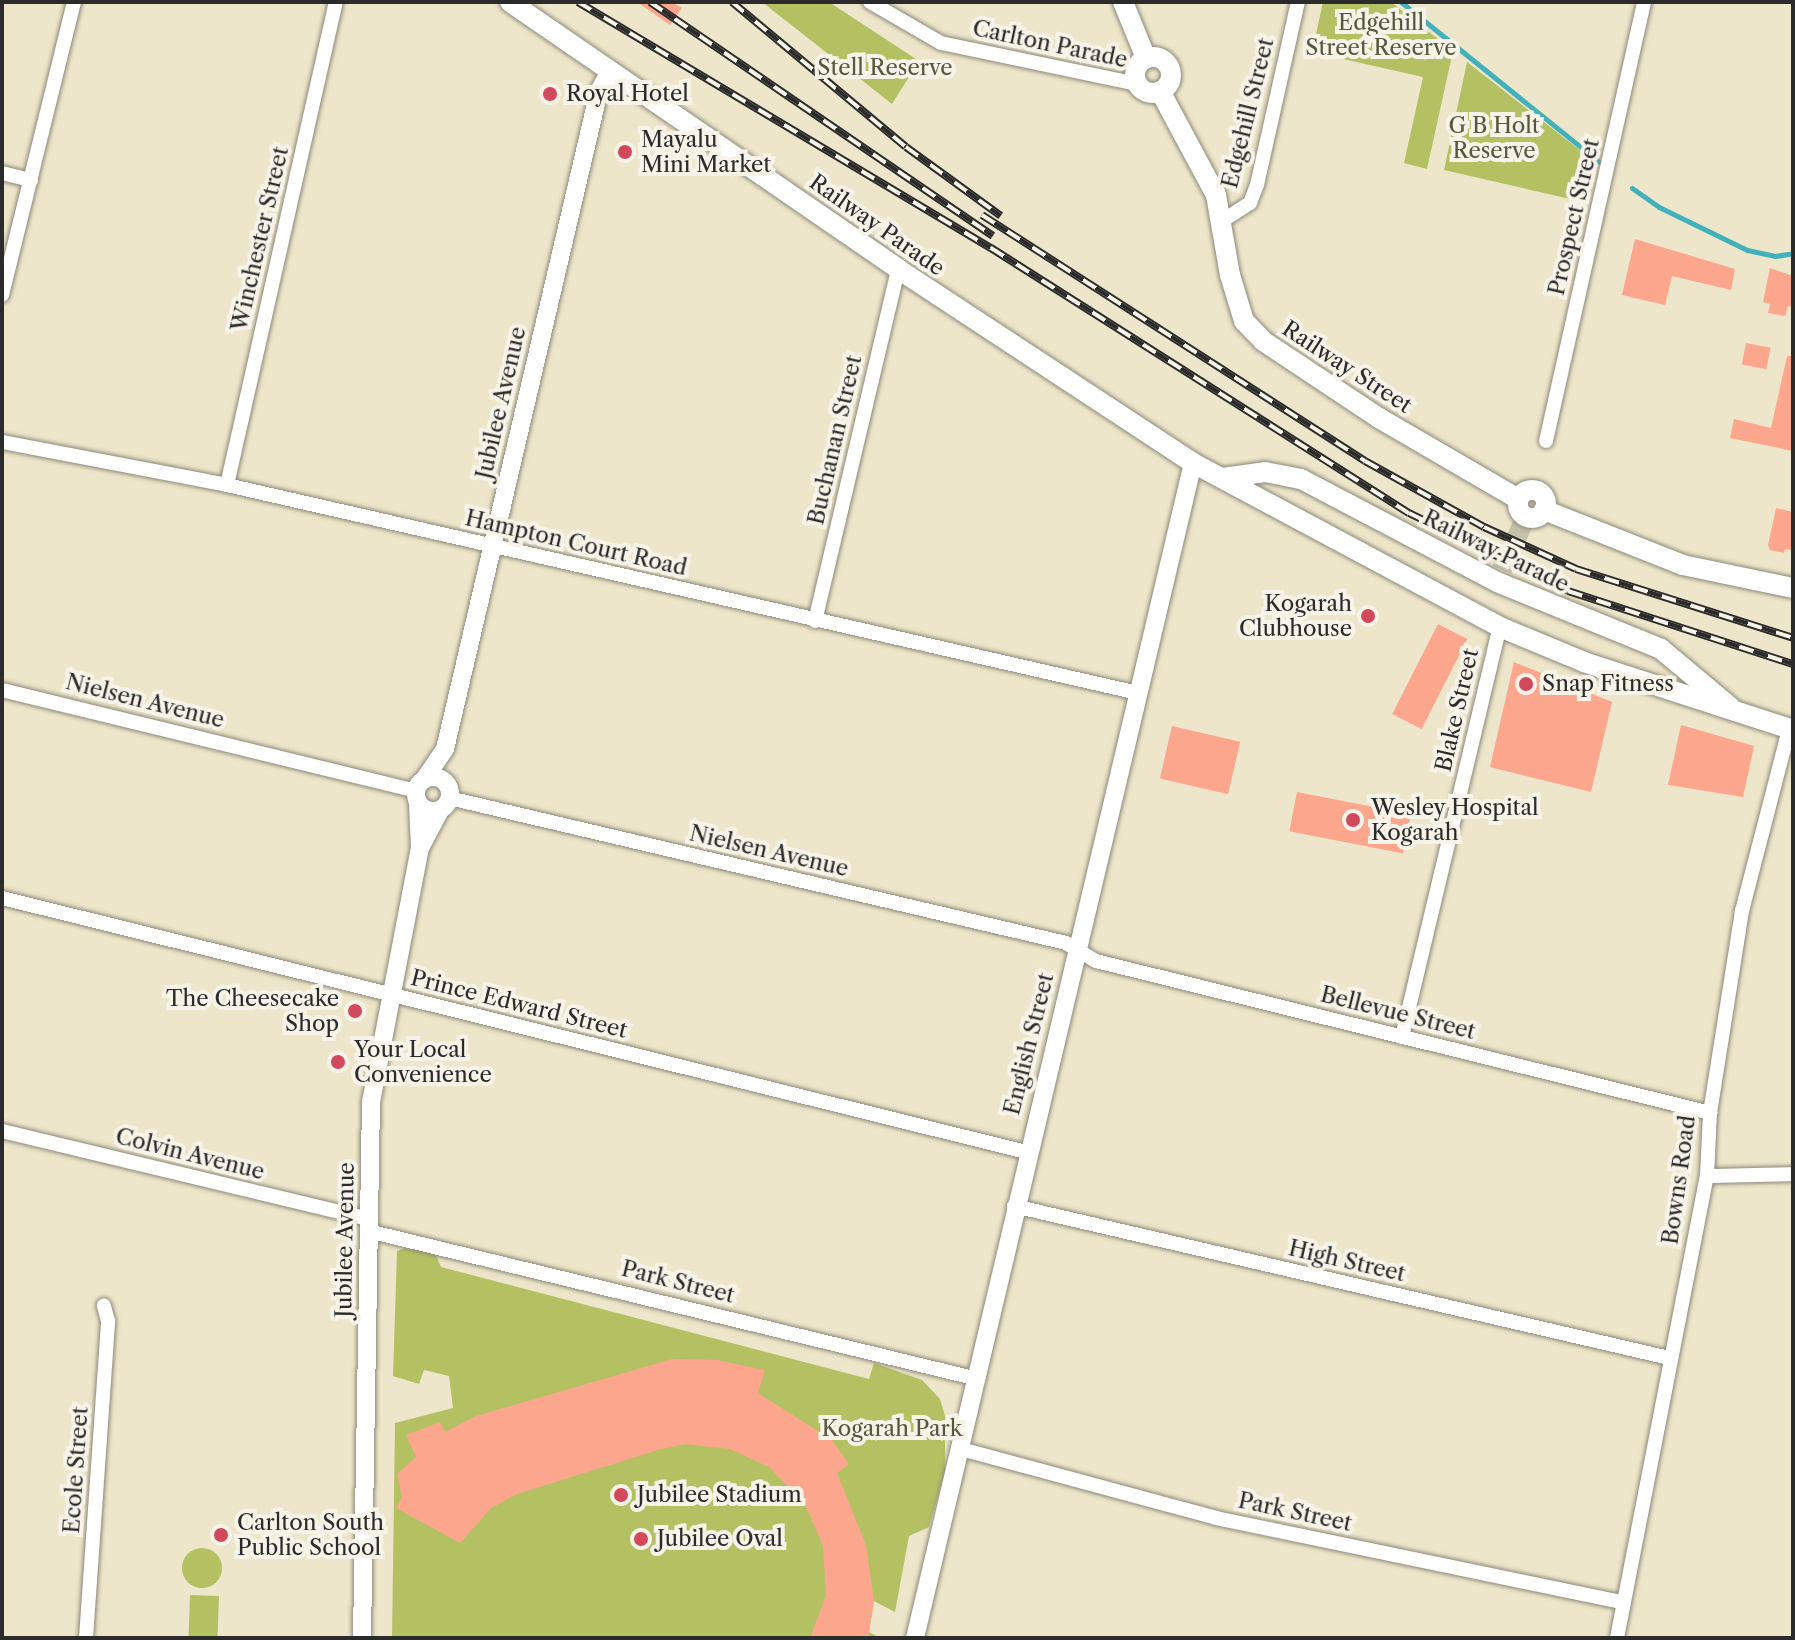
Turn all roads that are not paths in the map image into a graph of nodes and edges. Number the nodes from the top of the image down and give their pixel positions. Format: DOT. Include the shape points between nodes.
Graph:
graph roads {
  1 [pos="74,2"];
  2 [pos="336,2"];
  3 [pos="510,2"];
  4 [pos="870,2"];
  5 [pos="1123,2"];
  6 [pos="1298,2"];
  7 [pos="1644,2"];
  8 [pos="1146,58"];
  9 [pos="610,71"];
  10 [pos="1138,84"];
  11 [pos="1160,91"];
  12 [pos="2,173"];
  13 [pos="31,180"];
  14 [pos="1222,221"];
  15 [pos="898,269"];
  16 [pos="2,295"];
  17 [pos="1546,441"];
  18 [pos="2,442"];
  19 [pos="1193,463"];
  20 [pos="1223,478"];
  21 [pos="227,485"];
  22 [pos="492,547"];
  23 [pos="1793,588"];
  24 [pos="815,621"];
  25 [pos="1500,627"];
  26 [pos="1647,643"];
  27 [pos="1660,688"];
  28 [pos="2,690"];
  29 [pos="1138,693"];
  30 [pos="1734,711"];
  31 [pos="1791,729"];
  32 [pos="445,749"];
  33 [pos="419,791"];
  34 [pos="445,797"];
  35 [pos="420,848"];
  36 [pos="2,898"];
  37 [pos="1078,949"];
  38 [pos="391,995"];
  39 [pos="1402,1037"];
  40 [pos="1710,1113"];
  41 [pos="2,1131"];
  42 [pos="1026,1152"];
  43 [pos="1793,1174"];
  44 [pos="1707,1176"];
  45 [pos="1014,1206"];
  46 [pos="368,1225"];
  47 [pos="104,1306"];
  48 [pos="1669,1358"];
  49 [pos="978,1379"];
  50 [pos="961,1449"];
  51 [pos="1623,1602"];
  52 [pos="86,1638"];
  53 [pos="362,1638"];
  54 [pos="915,1638"];
  55 [pos="1617,1638"];
  1 -- 13 [label="street"];
  2 -- 21 [label="street, Winchester Street"];
  3 -- 9 [label="main road, Railway Parade"];
  4 -- 10 [label="street, Carlton Parade" via="941,43"];
  5 -- 8 [label="main road"];
  6 -- 14 [label="street, Edgehill Street" via="1257,185 1250,203"];
  7 -- 17 [label="street, Prospect Street"];
  8 -- 10 [label="main road" via="1136,69"];
  8 -- 11 [label="main road" via="1158,58 1170,71"];
  9 -- 15 [label="main road, Railway Parade"];
  9 -- 22 [label="street, Jubilee Avenue" via="599,91"];
  10 -- 11 [label="main road" via="1145,91"];
  11 -- 14 [label="main road, Railway Street" via="1196,153"];
  12 -- 13 [label="street"];
  13 -- 16 [label="street"];
  14 -- 23 [label="main road, Railway Street" via="1235,300 1244,321 1263,341 1379,418 1528,512 1683,565"];
  15 -- 19 [label="main road, Railway Parade"];
  15 -- 24 [label="street, Buchanan Street"];
  18 -- 21 [label="street, Hampton Court Road"];
  19 -- 20 [label="main road, Railway Parade"];
  19 -- 29 [label="street, English Street"];
  20 -- 25 [label="main road, Railway Parade"];
  20 -- 26 [label="main road, Railway Parade" via="1265,472 1301,479"];
  21 -- 22 [label="street, Hampton Court Road"];
  22 -- 24 [label="street, Hampton Court Road"];
  22 -- 32 [label="street, Jubilee Avenue"];
  24 -- 29 [label="street, Hampton Court Road"];
  25 -- 27 [label="main road, Railway Parade"];
  25 -- 39 [label="street, Blake Street"];
  26 -- 27 [label="main road" via="1666,664"];
  26 -- 30 [label="main road, Railway Parade" via="1671,656"];
  27 -- 30 [label="main road, Railway Parade"];
  28 -- 33 [label="street, Nielsen Avenue"];
  29 -- 37 [label="street, English Street"];
  30 -- 31 [label="main road, Railway Parade"];
  31 -- 40 [label="street, Bowns Road" via="1742,911"];
  32 -- 33 [label="street, Jubilee Avenue"];
  32 -- 34 [label="street, Jubilee Avenue"];
  33 -- 34 [label="street" via="438,778"];
  33 -- 34 [label="street" via="430,811"];
  33 -- 35 [label="street, Jubilee Avenue"];
  34 -- 35 [label="street, Jubilee Avenue"];
  34 -- 37 [label="street, Nielsen Avenue"];
  35 -- 38 [label="street, Jubilee Avenue"];
  36 -- 38 [label="street, Prince Edward Street"];
  37 -- 39 [label="street, Bellevue Street" via="1096,961"];
  37 -- 42 [label="street, English Street"];
  38 -- 42 [label="street, Prince Edward Street"];
  38 -- 46 [label="street, Jubilee Avenue" via="371,1102"];
  39 -- 40 [label="street, Bellevue Street"];
  40 -- 44 [label="street, Bowns Road"];
  41 -- 46 [label="street, Colvin Avenue"];
  42 -- 45 [label="street, English Street"];
  43 -- 44 [label="street"];
  44 -- 48 [label="street, Bowns Road"];
  45 -- 48 [label="street, High Street"];
  45 -- 49 [label="street, English Street"];
  46 -- 49 [label="street, Park Street"];
  46 -- 53 [label="street, Jubilee Avenue"];
  47 -- 52 [label="street, Ecole Street" via="108,1321"];
  48 -- 51 [label="street, Bowns Road"];
  49 -- 50 [label="street, English Street"];
  50 -- 51 [label="street, Park Street" via="1216,1518"];
  50 -- 54 [label="street, English Street"];
  51 -- 55 [label="street, Bowns Road"];
}
